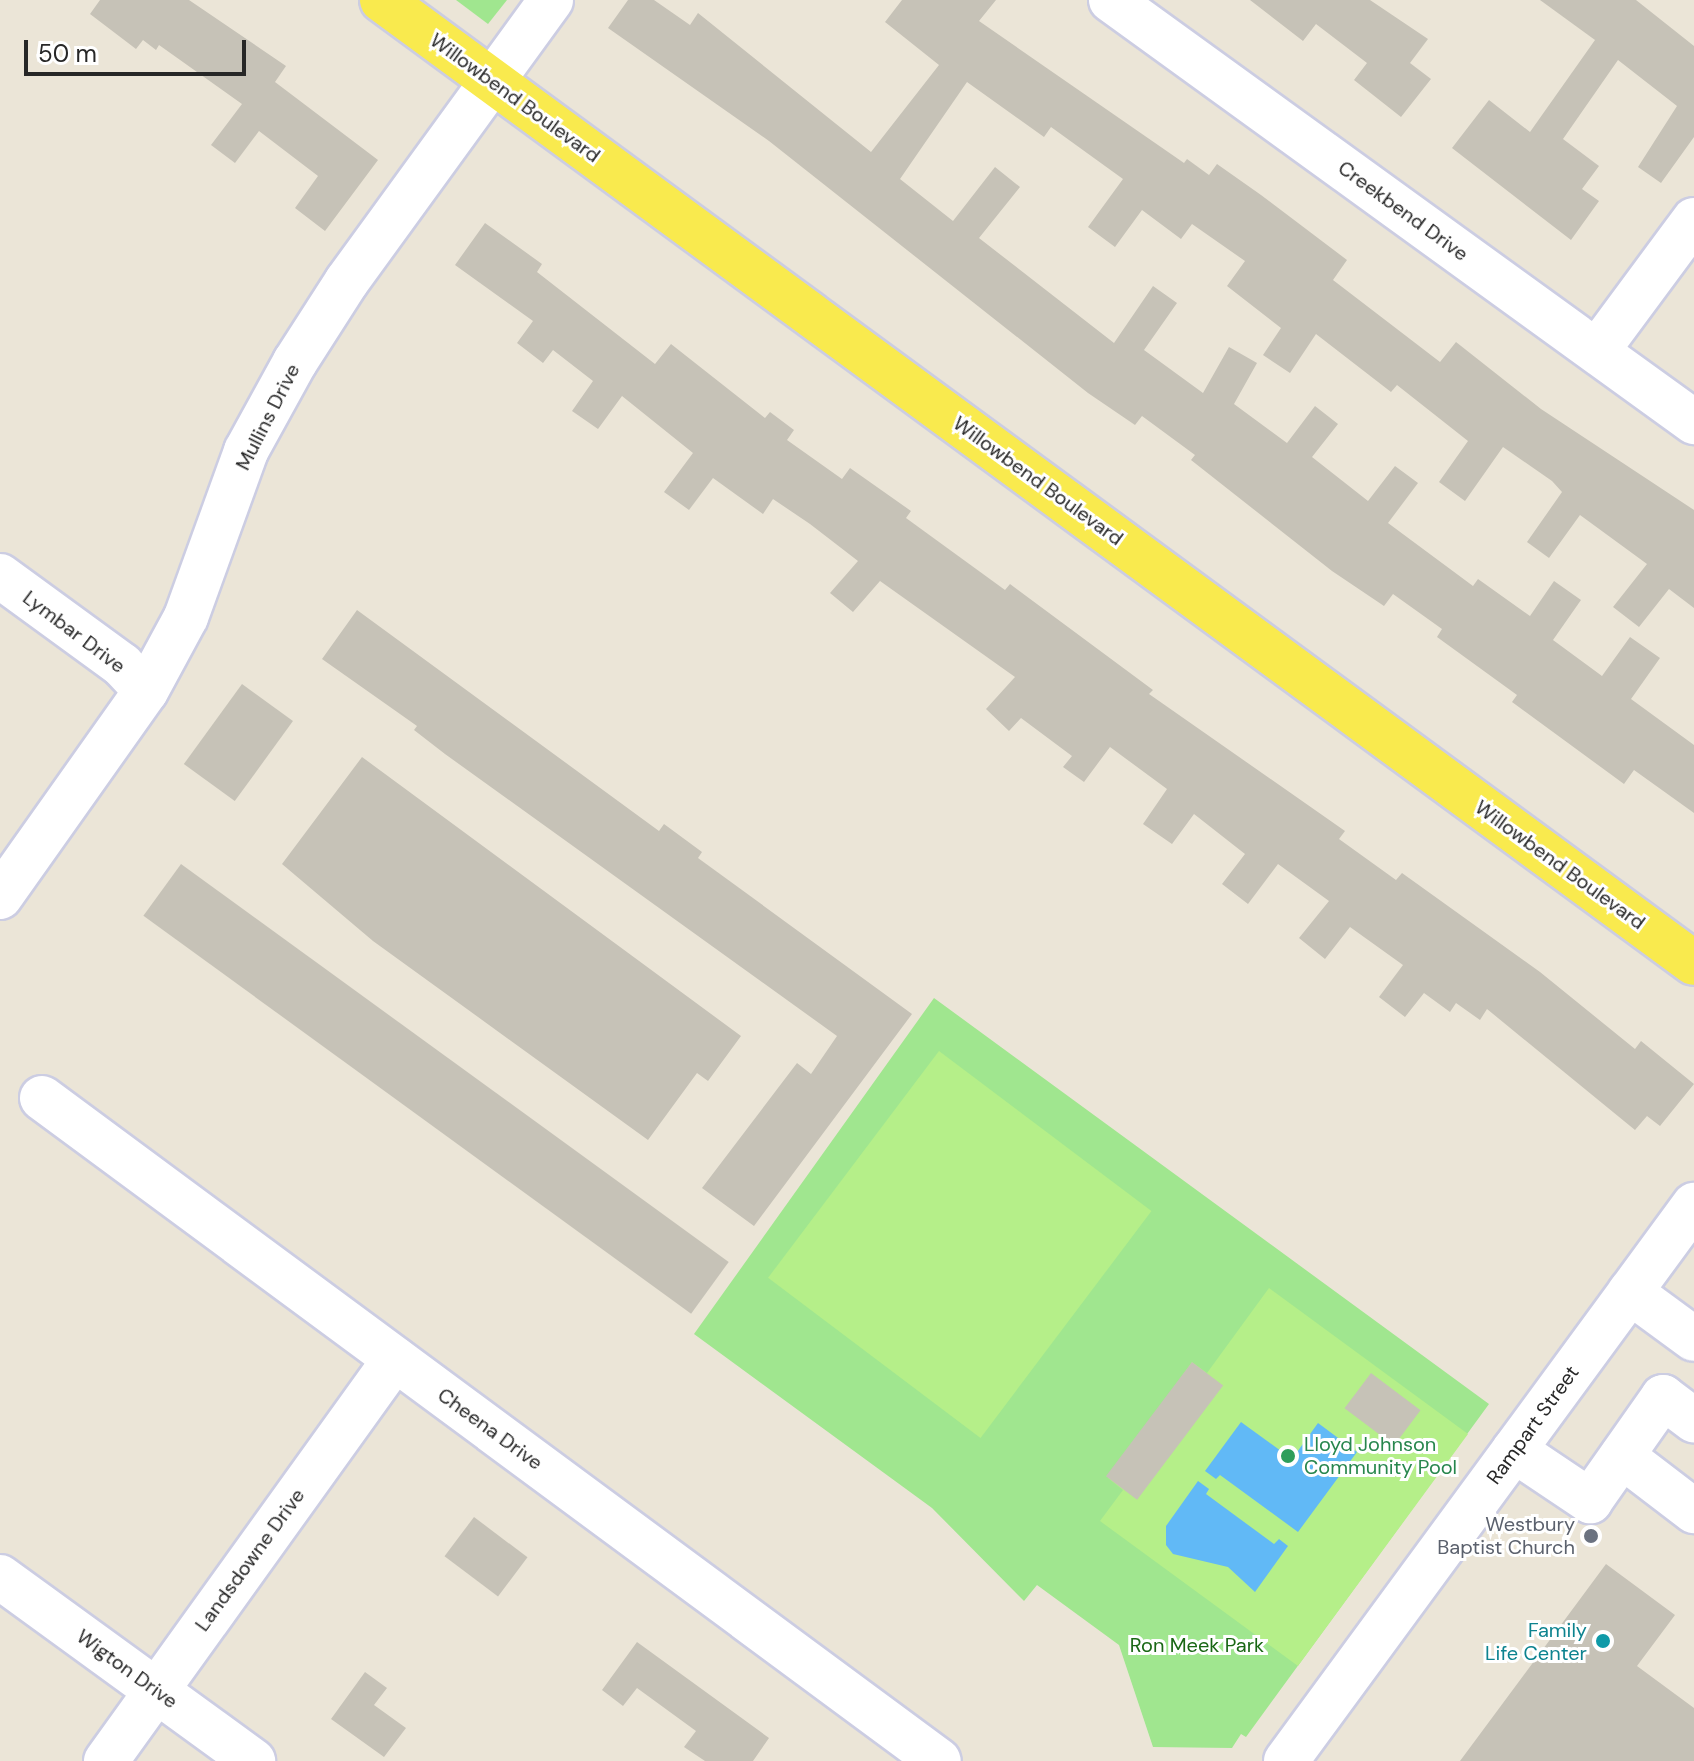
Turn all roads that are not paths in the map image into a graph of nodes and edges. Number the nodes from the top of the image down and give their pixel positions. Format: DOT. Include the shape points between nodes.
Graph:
graph roads {
  1 [pos="382,0"];
  2 [pos="551,0"];
  3 [pos="1111,0"];
  4 [pos="493,82"];
  5 [pos="1694,220"];
  6 [pos="1597,351"];
  7 [pos="1694,422"];
  8 [pos="0,576"];
  9 [pos="146,691"];
  10 [pos="0,897"];
  11 [pos="1694,963"];
  12 [pos="42,1098"];
  13 [pos="1694,1205"];
  14 [pos="1630,1292"];
  15 [pos="1694,1339"];
  16 [pos="395,1359"];
  17 [pos="1678,1409"];
  18 [pos="1514,1450"];
  19 [pos="1622,1456"];
  20 [pos="1694,1511"];
  21 [pos="0,1577"];
  22 [pos="156,1690"];
  23 [pos="1298,1757"];
  24 [pos="106,1761"];
  25 [pos="253,1761"];
  26 [pos="939,1761"];
  1 -- 4 [label="main road, Willowbend Boulevard"];
  2 -- 4 [label="street, Mullins Drive"];
  3 -- 6 [label="street, Creekbend Drive"];
  4 -- 9 [label="street, Mullins Drive" via="347,281 295,362 246,451 186,617"];
  4 -- 11 [label="main road, Willowbend Boulevard"];
  5 -- 6 [label="street"];
  6 -- 7 [label="street, Creekbend Drive"];
  8 -- 9 [label="street, Lymbar Drive" via="122,665"];
  9 -- 10 [label="street, Mullins Drive"];
  12 -- 16 [label="street, Cheena Drive"];
  13 -- 14 [label="street, Rampart Street"];
  14 -- 15 [label="street"];
  14 -- 18 [label="street, Rampart Street"];
  16 -- 22 [label="street, Landsdowne Drive"];
  16 -- 26 [label="street, Cheena Drive"];
  17 -- 19 [label="street"];
  18 -- 19 [label="street" via="1590,1501"];
  18 -- 23 [label="street, Rampart Street"];
  19 -- 20 [label="street"];
  21 -- 22 [label="street, Wigton Drive"];
  22 -- 24 [label="street, Landsdowne Drive"];
  22 -- 25 [label="street, Wigton Drive"];
}
